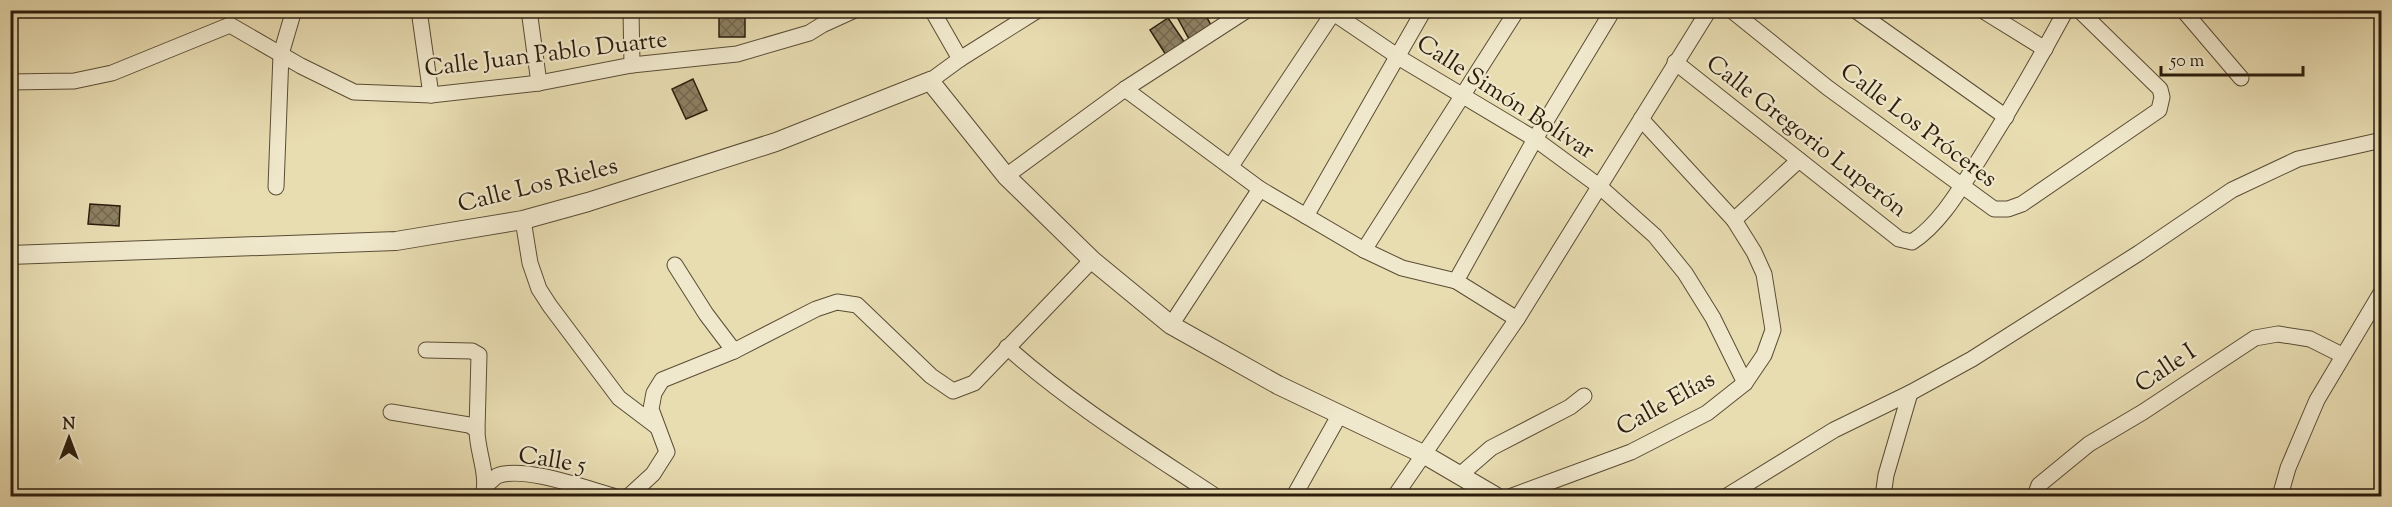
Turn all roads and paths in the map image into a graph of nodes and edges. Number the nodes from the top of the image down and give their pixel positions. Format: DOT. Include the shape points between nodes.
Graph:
graph roads {
  1 [pos="294,10"];
  2 [pos="419,10"];
  3 [pos="529,10"];
  4 [pos="631,10"];
  5 [pos="855,10"];
  6 [pos="932,10"];
  7 [pos="1038,10"];
  8 [pos="1247,10"];
  9 [pos="1424,10"];
  10 [pos="1517,10"];
  11 [pos="1613,10"];
  12 [pos="1709,10"];
  13 [pos="1731,10"];
  14 [pos="1855,10"];
  15 [pos="1982,10"];
  16 [pos="2066,10"];
  17 [pos="2079,10"];
  18 [pos="2183,10"];
  19 [pos="1332,11"];
  20 [pos="232,17"];
  21 [pos="821,17"];
  22 [pos="2045,50"];
  23 [pos="280,54"];
  24 [pos="1397,56"];
  25 [pos="960,59"];
  26 [pos="1675,62"];
  27 [pos="632,65"];
  28 [pos="2241,78"];
  29 [pos="930,81"];
  30 [pos="10,82"];
  31 [pos="538,83"];
  32 [pos="1125,89"];
  33 [pos="431,95"];
  34 [pos="1462,96"];
  35 [pos="2006,117"];
  36 [pos="1641,119"];
  37 [pos="1534,139"];
  38 [pos="2382,140"];
  39 [pos="1799,160"];
  40 [pos="1231,166"];
  41 [pos="1006,176"];
  42 [pos="1599,186"];
  43 [pos="276,187"];
  44 [pos="1961,187"];
  45 [pos="1260,189"];
  46 [pos="1306,216"];
  47 [pos="523,219"];
  48 [pos="1734,220"];
  49 [pos="1364,250"];
  50 [pos="10,255"];
  51 [pos="1092,260"];
  52 [pos="675,265"];
  53 [pos="1456,281"];
  54 [pos="2382,291"];
  55 [pos="1517,319"];
  56 [pos="1171,325"];
  57 [pos="1007,347"];
  58 [pos="426,350"];
  59 [pos="734,351"];
  60 [pos="2342,355"];
  61 [pos="1745,383"];
  62 [pos="1910,393"];
  63 [pos="1584,396"];
  64 [pos="391,412"];
  65 [pos="1340,414"];
  66 [pos="656,426"];
  67 [pos="477,430"];
  68 [pos="1425,455"];
  69 [pos="1460,475"];
  70 [pos="485,491"];
  71 [pos="614,496"];
  72 [pos="629,496"];
  73 [pos="1215,496"];
  74 [pos="1294,496"];
  75 [pos="1395,496"];
  76 [pos="1495,496"];
  77 [pos="1512,496"];
  78 [pos="1727,496"];
  79 [pos="1883,496"];
  80 [pos="2035,496"];
  81 [pos="2280,496"];
  1 -- 23 [label="street"];
  2 -- 33 [label="street"];
  3 -- 31 [label="street"];
  4 -- 27 [label="street"];
  5 -- 21 [label="street, Calle Juan Pablo Duarte"];
  6 -- 25 [label="street"];
  7 -- 25 [label="street, Calle Los Rieles"];
  8 -- 32 [label="street"];
  9 -- 24 [label="street"];
  10 -- 34 [label="street"];
  11 -- 37 [label="street"];
  12 -- 26 [label="street"];
  13 -- 44 [label="street, Calle Los Próceres"];
  14 -- 35 [label="street"];
  15 -- 22 [label="street"];
  16 -- 22 [label="street"];
  17 -- 44 [label="street, Calle Los Próceres" via="2160,89 2159,110 2022,204 1994,209"];
  18 -- 28 [label="street"];
  19 -- 24 [label="street, Calle Simón Bolívar"];
  19 -- 40 [label="street"];
  20 -- 23 [label="street, Calle Juan Pablo Duarte"];
  20 -- 30 [label="street, Calle Juan Pablo Duarte" via="112,74 74,81"];
  21 -- 27 [label="street, Calle Juan Pablo Duarte" via="809,33 737,54"];
  22 -- 35 [label="street"];
  23 -- 33 [label="street, Calle Juan Pablo Duarte" via="354,92"];
  23 -- 43 [label="street"];
  24 -- 34 [label="street, Calle Simón Bolívar"];
  24 -- 46 [label="street"];
  25 -- 29 [label="street, Calle Los Rieles"];
  26 -- 36 [label="street"];
  26 -- 39 [label="street, Calle Gregorio Luperón"];
  27 -- 31 [label="street, Calle Juan Pablo Duarte"];
  29 -- 41 [label="street"];
  29 -- 47 [label="street, Calle Los Rieles" via="776,142"];
  31 -- 33 [label="street, Calle Juan Pablo Duarte"];
  32 -- 40 [label="street"];
  32 -- 41 [label="street"];
  34 -- 37 [label="street, Calle Simón Bolívar"];
  34 -- 49 [label="street"];
  35 -- 44 [label="street"];
  36 -- 42 [label="street"];
  36 -- 48 [label="street, Calle Elías"];
  37 -- 42 [label="street, Calle Simón Bolívar"];
  37 -- 53 [label="street"];
  38 -- 62 [label="street" via="2298,159 2232,190 1972,359"];
  39 -- 44 [label="street, Calle Gregorio Luperón" via="1899,239 1912,242 1926,233"];
  39 -- 48 [label="street"];
  40 -- 45 [label="street"];
  41 -- 51 [label="street"];
  42 -- 55 [label="street"];
  42 -- 61 [label="street, Calle Simón Bolívar" via="1655,236 1685,273 1713,318"];
  45 -- 46 [label="street"];
  45 -- 56 [label="street"];
  46 -- 49 [label="street"];
  47 -- 50 [label="street, Calle Los Rieles" via="396,241"];
  47 -- 66 [label="street" via="538,289 619,398"];
  48 -- 61 [label="street, Calle Elías" via="1764,274 1773,330 1764,355"];
  49 -- 53 [label="street" via="1402,268"];
  51 -- 56 [label="street"];
  51 -- 57 [label="street"];
  52 -- 59 [label="street"];
  53 -- 55 [label="street"];
  54 -- 60 [label="street"];
  55 -- 68 [label="street"];
  56 -- 65 [label="street" via="1278,385"];
  57 -- 59 [label="street" via="974,383 953,391 931,376 857,304 837,302"];
  57 -- 73 [label="street" via="1042,378 1117,432"];
  58 -- 67 [label="street" via="472,351 478,355"];
  59 -- 66 [label="street" via="662,380 651,409"];
  60 -- 80 [label="street, Calle I" via="2310,339 2278,334 2255,338 2089,444 2039,485"];
  60 -- 81 [label="street" via="2316,400"];
  61 -- 77 [label="street, Calle Elías" via="1707,413 1631,452"];
  62 -- 78 [label="street" via="1834,430"];
  62 -- 79 [label="street"];
  63 -- 69 [label="street" via="1491,448"];
  64 -- 67 [label="street" via="469,425"];
  65 -- 68 [label="street"];
  65 -- 74 [label="street"];
  66 -- 72 [label="street" via="667,452 653,474"];
  67 -- 70 [label="street"];
  68 -- 69 [label="street"];
  68 -- 75 [label="street"];
  69 -- 76 [label="street"];
  70 -- 71 [label="street, Calle 5" via="498,476 520,474 556,479"];
}
